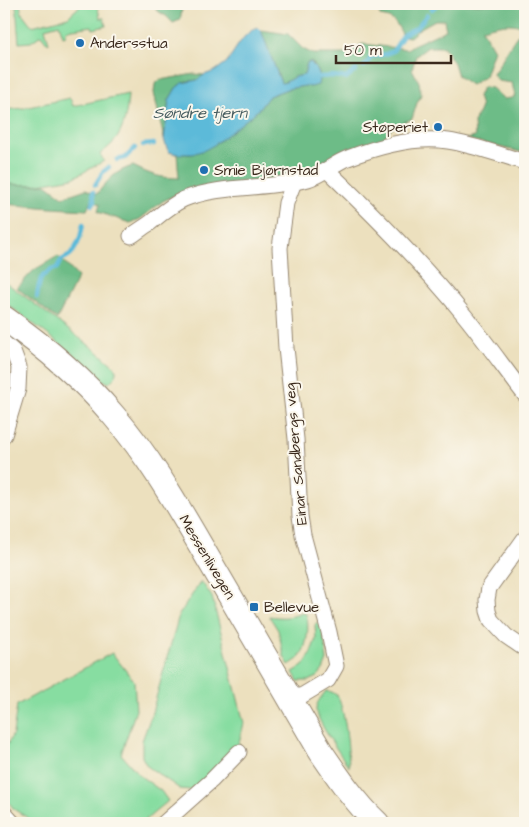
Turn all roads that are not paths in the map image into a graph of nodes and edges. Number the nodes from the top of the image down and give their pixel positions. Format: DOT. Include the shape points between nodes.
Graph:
graph roads {
  1 [pos="525,162"];
  2 [pos="327,170"];
  3 [pos="294,182"];
  4 [pos="131,236"];
  5 [pos="4,318"];
  6 [pos="4,344"];
  7 [pos="525,395"];
  8 [pos="4,435"];
  9 [pos="525,538"];
  10 [pos="525,649"];
  11 [pos="290,699"];
  12 [pos="239,752"];
  13 [pos="4,814"];
  14 [pos="13,823"];
  15 [pos="164,823"];
  16 [pos="377,823"];
  1 -- 2 [label="street" via="447,141 425,140 370,151 345,159"];
  2 -- 3 [label="street" via="310,179"];
  2 -- 7 [label="street" via="440,286"];
  3 -- 4 [label="street" via="202,194 183,200 167,208"];
  3 -- 11 [label="street, Einar Sandbergs veg" via="286,203 280,248 300,516 336,666 328,680"];
  5 -- 11 [label="main road, Messenlivegen" via="72,372 137,445 187,522"];
  6 -- 8 [label="street" via="13,351 19,367 18,389"];
  9 -- 10 [label="street" via="489,588 487,600 491,620"];
  11 -- 16 [label="main road, Messenlivegen" via="342,784"];
  12 -- 15 [label="street"];
  13 -- 14 [label="street"];
}
